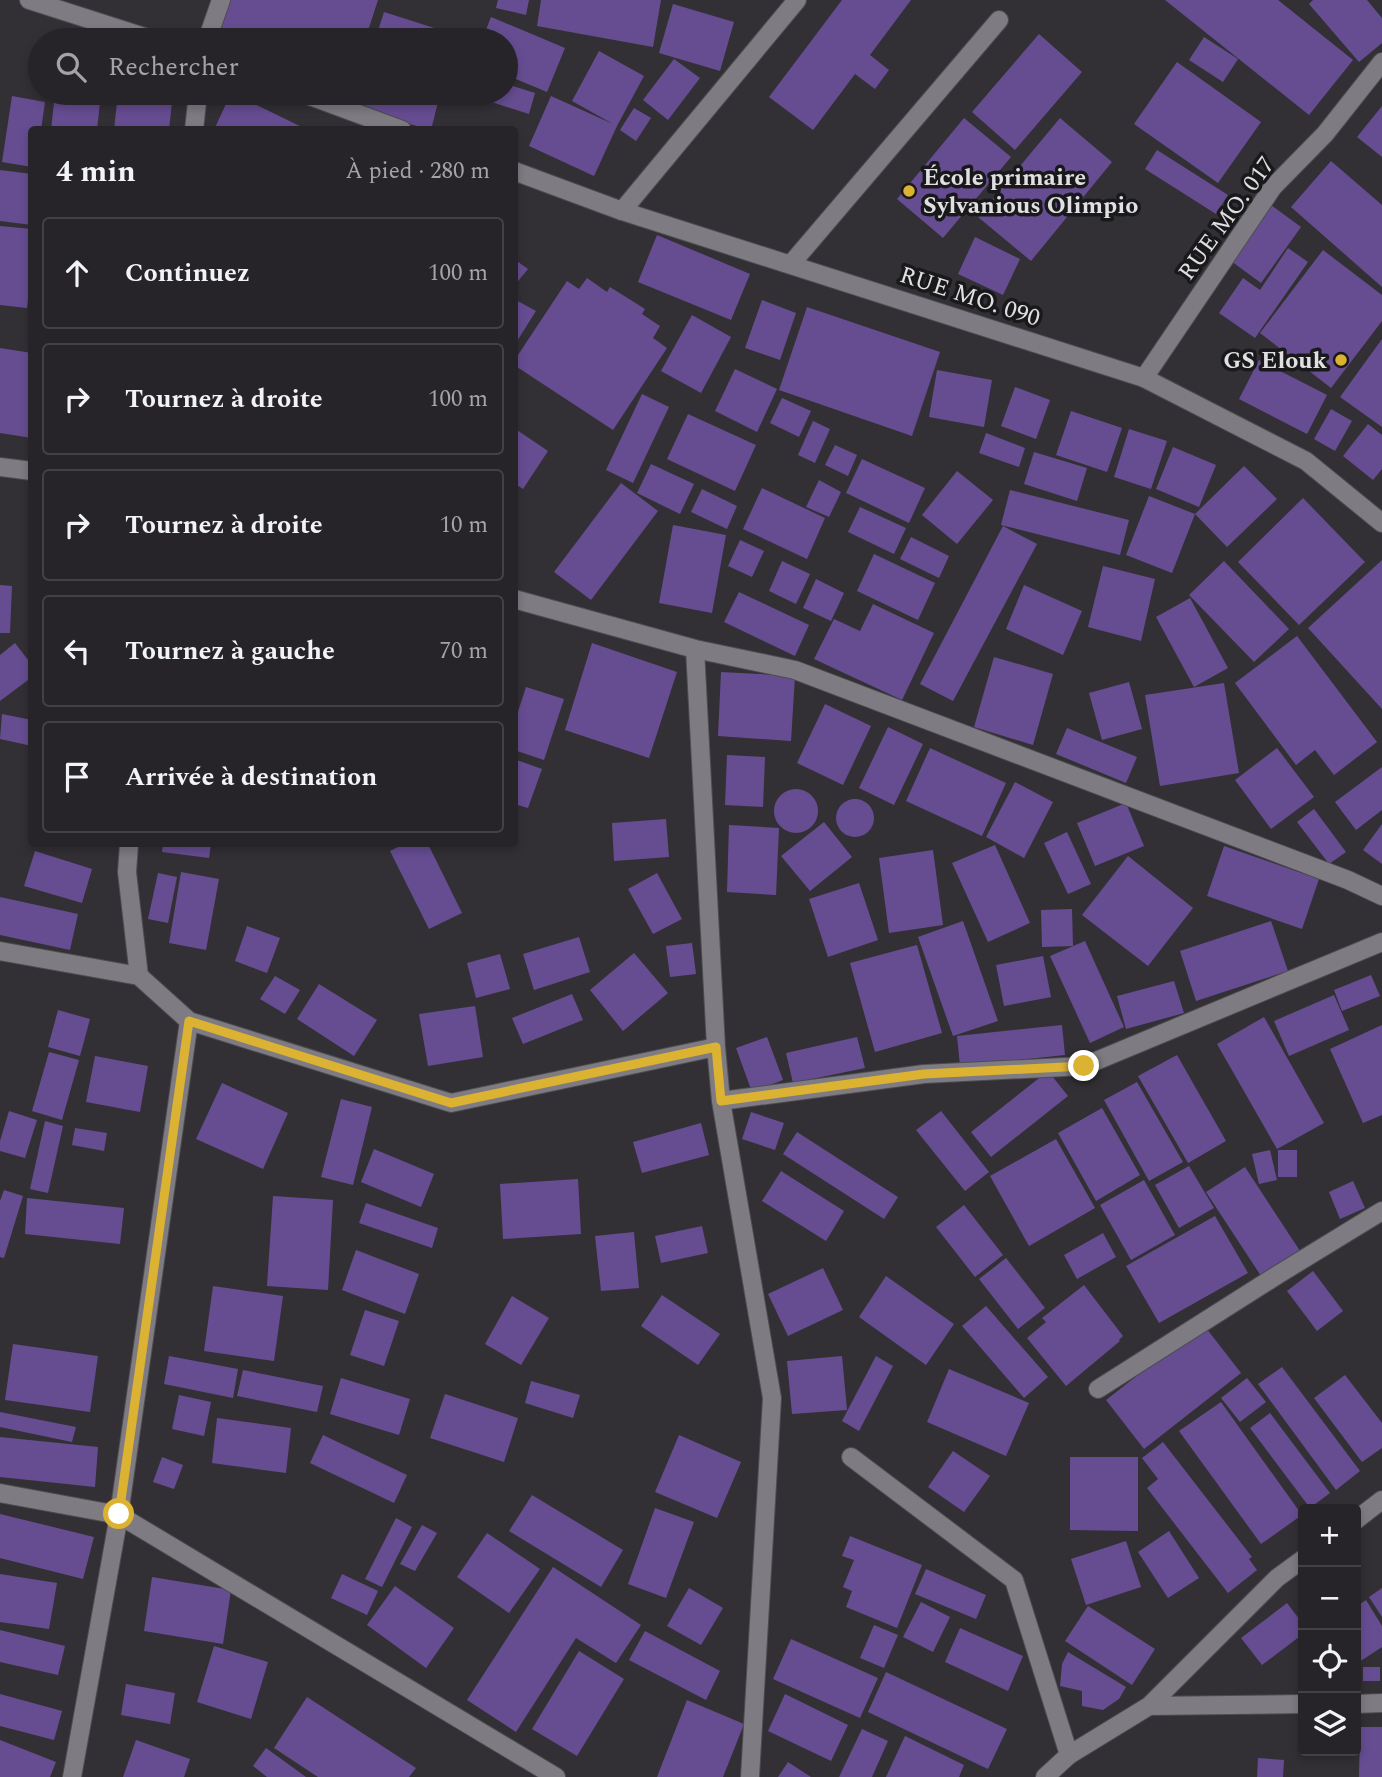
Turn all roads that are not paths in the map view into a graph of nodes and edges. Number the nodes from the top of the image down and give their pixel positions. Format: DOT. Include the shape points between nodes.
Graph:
graph roads {
  1 [pos="29,0"];
  2 [pos="222,0"];
  3 [pos="797,0"];
  4 [pos="999,20"];
  5 [pos="116,28"];
  6 [pos="212,28"];
  7 [pos="1382,62"];
  8 [pos="197,105"];
  9 [pos="334,105"];
  10 [pos="194,126"];
  11 [pos="391,126"];
  12 [pos="518,172"];
  13 [pos="622,211"];
  14 [pos="791,264"];
  15 [pos="1144,378"];
  16 [pos="0,467"];
  17 [pos="28,470"];
  18 [pos="1382,523"];
  19 [pos="518,600"];
  20 [pos="695,649"];
  21 [pos="128,847"];
  22 [pos="1382,896"];
  23 [pos="1382,942"];
  24 [pos="0,951"];
  25 [pos="139,976"];
  26 [pos="189,1021"];
  27 [pos="716,1047"];
  28 [pos="721,1101"];
  29 [pos="1382,1212"];
  30 [pos="1098,1390"];
  31 [pos="851,1457"];
  32 [pos="0,1493"];
  33 [pos="1382,1500"];
  34 [pos="119,1514"];
  35 [pos="1361,1516"];
  36 [pos="1298,1563"];
  37 [pos="1382,1703"];
  38 [pos="1298,1704"];
  39 [pos="1361,1704"];
  40 [pos="1149,1706"];
  41 [pos="1069,1755"];
  42 [pos="72,1777"];
  43 [pos="556,1777"];
  44 [pos="750,1777"];
  45 [pos="1045,1777"];
  1 -- 5 [label="street"];
  2 -- 6 [label="street"];
  3 -- 13 [label="street"];
  4 -- 14 [label="street"];
  7 -- 15 [label="street, RUE MO. 017" via="1325,135 1273,187"];
  8 -- 10 [label="street"];
  9 -- 11 [label="street"];
  12 -- 13 [label="street, RUE MO. 090"];
  13 -- 14 [label="street, RUE MO. 090"];
  14 -- 15 [label="street, RUE MO. 090"];
  15 -- 18 [label="street, RUE MO. 090" via="1306,461"];
  16 -- 17 [label="street"];
  19 -- 20 [label="street"];
  20 -- 22 [label="street" via="794,670"];
  20 -- 27 [label="street"];
  21 -- 25 [label="street"];
  23 -- 28 [label="street" via="1084,1066 924,1074"];
  24 -- 25 [label="street"];
  25 -- 26 [label="street"];
  26 -- 27 [label="street" via="451,1103"];
  26 -- 34 [label="street"];
  27 -- 28 [label="street"];
  28 -- 44 [label="street" via="772,1398"];
  29 -- 30 [label="street"];
  31 -- 41 [label="street" via="1014,1580"];
  32 -- 34 [label="street"];
  33 -- 35 [label="street"];
  34 -- 42 [label="street"];
  34 -- 43 [label="street"];
  36 -- 40 [label="street" via="1277,1578"];
  37 -- 39 [label="street"];
  38 -- 40 [label="street"];
  40 -- 41 [label="street"];
  41 -- 45 [label="street"];
}
